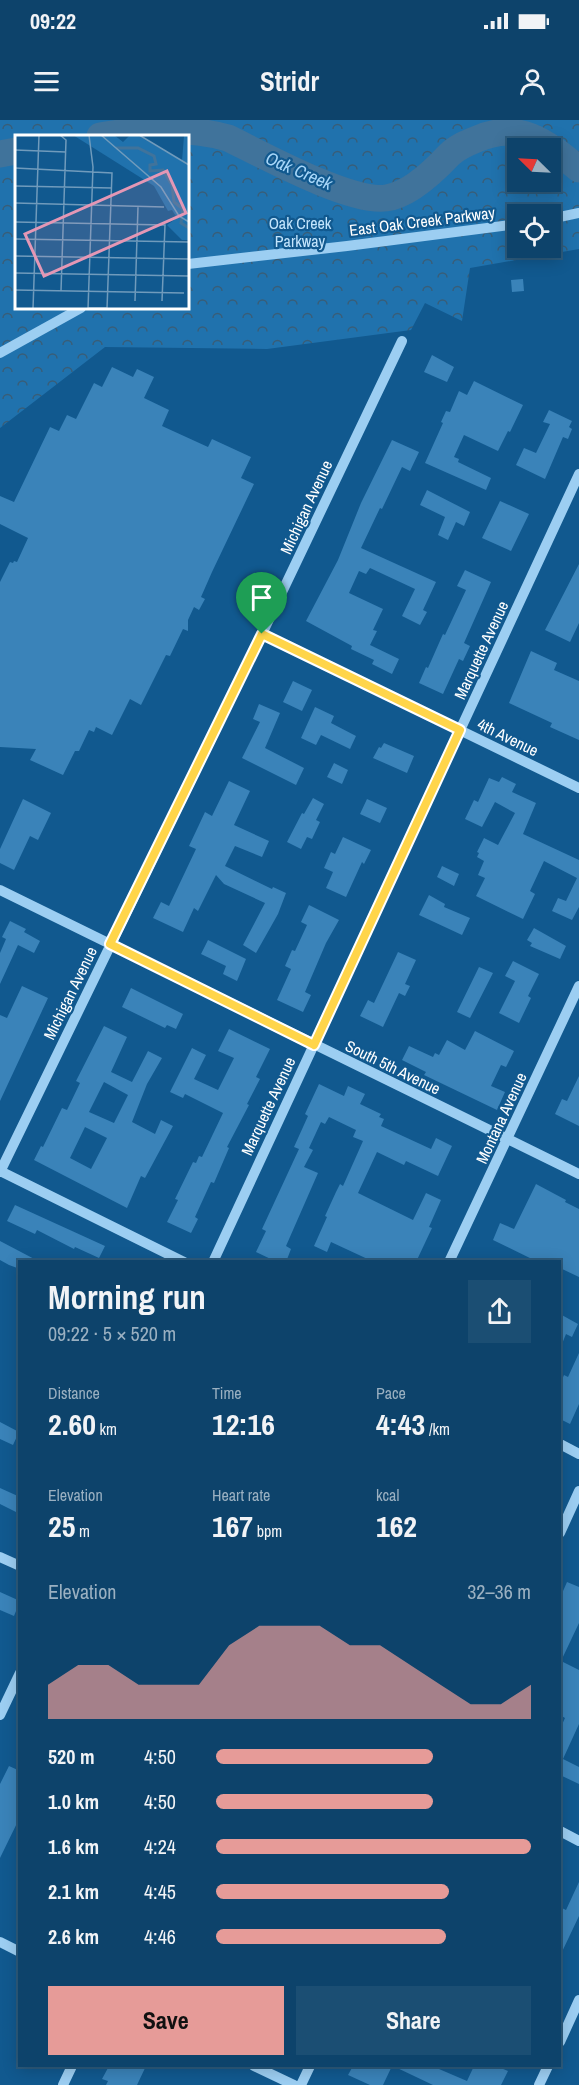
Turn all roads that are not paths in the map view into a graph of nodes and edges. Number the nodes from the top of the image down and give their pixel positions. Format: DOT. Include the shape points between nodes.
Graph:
graph roads {
  1 [pos="579,213"];
  2 [pos="561,217"];
  3 [pos="507,225"];
  4 [pos="189,264"];
  5 [pos="79,309"];
  6 [pos="402,340"];
  7 [pos="0,353"];
  8 [pos="579,474"];
  9 [pos="262,634"];
  10 [pos="460,730"];
  11 [pos="579,788"];
  12 [pos="0,890"];
  13 [pos="110,944"];
  14 [pos="579,986"];
  15 [pos="314,1045"];
  16 [pos="507,1140"];
  17 [pos="0,1172"];
  18 [pos="579,1174"];
  19 [pos="180,1260"];
  20 [pos="214,1260"];
  21 [pos="450,1260"];
  22 [pos="561,1445"];
  23 [pos="579,1454"];
  24 [pos="579,1491"];
  25 [pos="561,1531"];
  26 [pos="0,1557"];
  27 [pos="18,1565"];
  28 [pos="18,1677"];
  29 [pos="0,1715"];
  30 [pos="561,1832"];
  31 [pos="579,1841"];
  32 [pos="0,1942"];
  33 [pos="18,1951"];
  34 [pos="579,2000"];
  35 [pos="561,2040"];
  36 [pos="72,2067"];
  37 [pos="256,2067"];
  38 [pos="310,2067"];
  39 [pos="548,2067"];
  40 [pos="63,2085"];
  41 [pos="294,2085"];
  42 [pos="301,2085"];
  43 [pos="539,2085"];
  1 -- 2 [label="street"];
  3 -- 4 [label="street, East Oak Creek Parkway"];
  5 -- 7 [label="street"];
  6 -- 9 [label="street, Michigan Avenue"];
  8 -- 10 [label="street, Marquette Avenue"];
  9 -- 10 [label="street, 4th Avenue"];
  9 -- 13 [label="street, Michigan Avenue"];
  10 -- 11 [label="street, 4th Avenue"];
  10 -- 15 [label="street, Marquette Avenue"];
  12 -- 13 [label="street, South 5th Avenue"];
  13 -- 15 [label="street, South 5th Avenue"];
  13 -- 17 [label="street, Michigan Avenue"];
  14 -- 16 [label="street, Montana Avenue"];
  15 -- 16 [label="street, South 5th Avenue"];
  15 -- 20 [label="street, Marquette Avenue"];
  16 -- 18 [label="street, South 5th Avenue"];
  16 -- 21 [label="street, Montana Avenue"];
  17 -- 19 [label="street"];
  22 -- 23 [label="street"];
  24 -- 25 [label="street"];
  26 -- 27 [label="street"];
  28 -- 29 [label="street"];
  30 -- 31 [label="street"];
  32 -- 33 [label="street"];
  34 -- 35 [label="street"];
  36 -- 40 [label="street"];
  37 -- 41 [label="street"];
  38 -- 42 [label="street"];
  39 -- 43 [label="street"];
}
